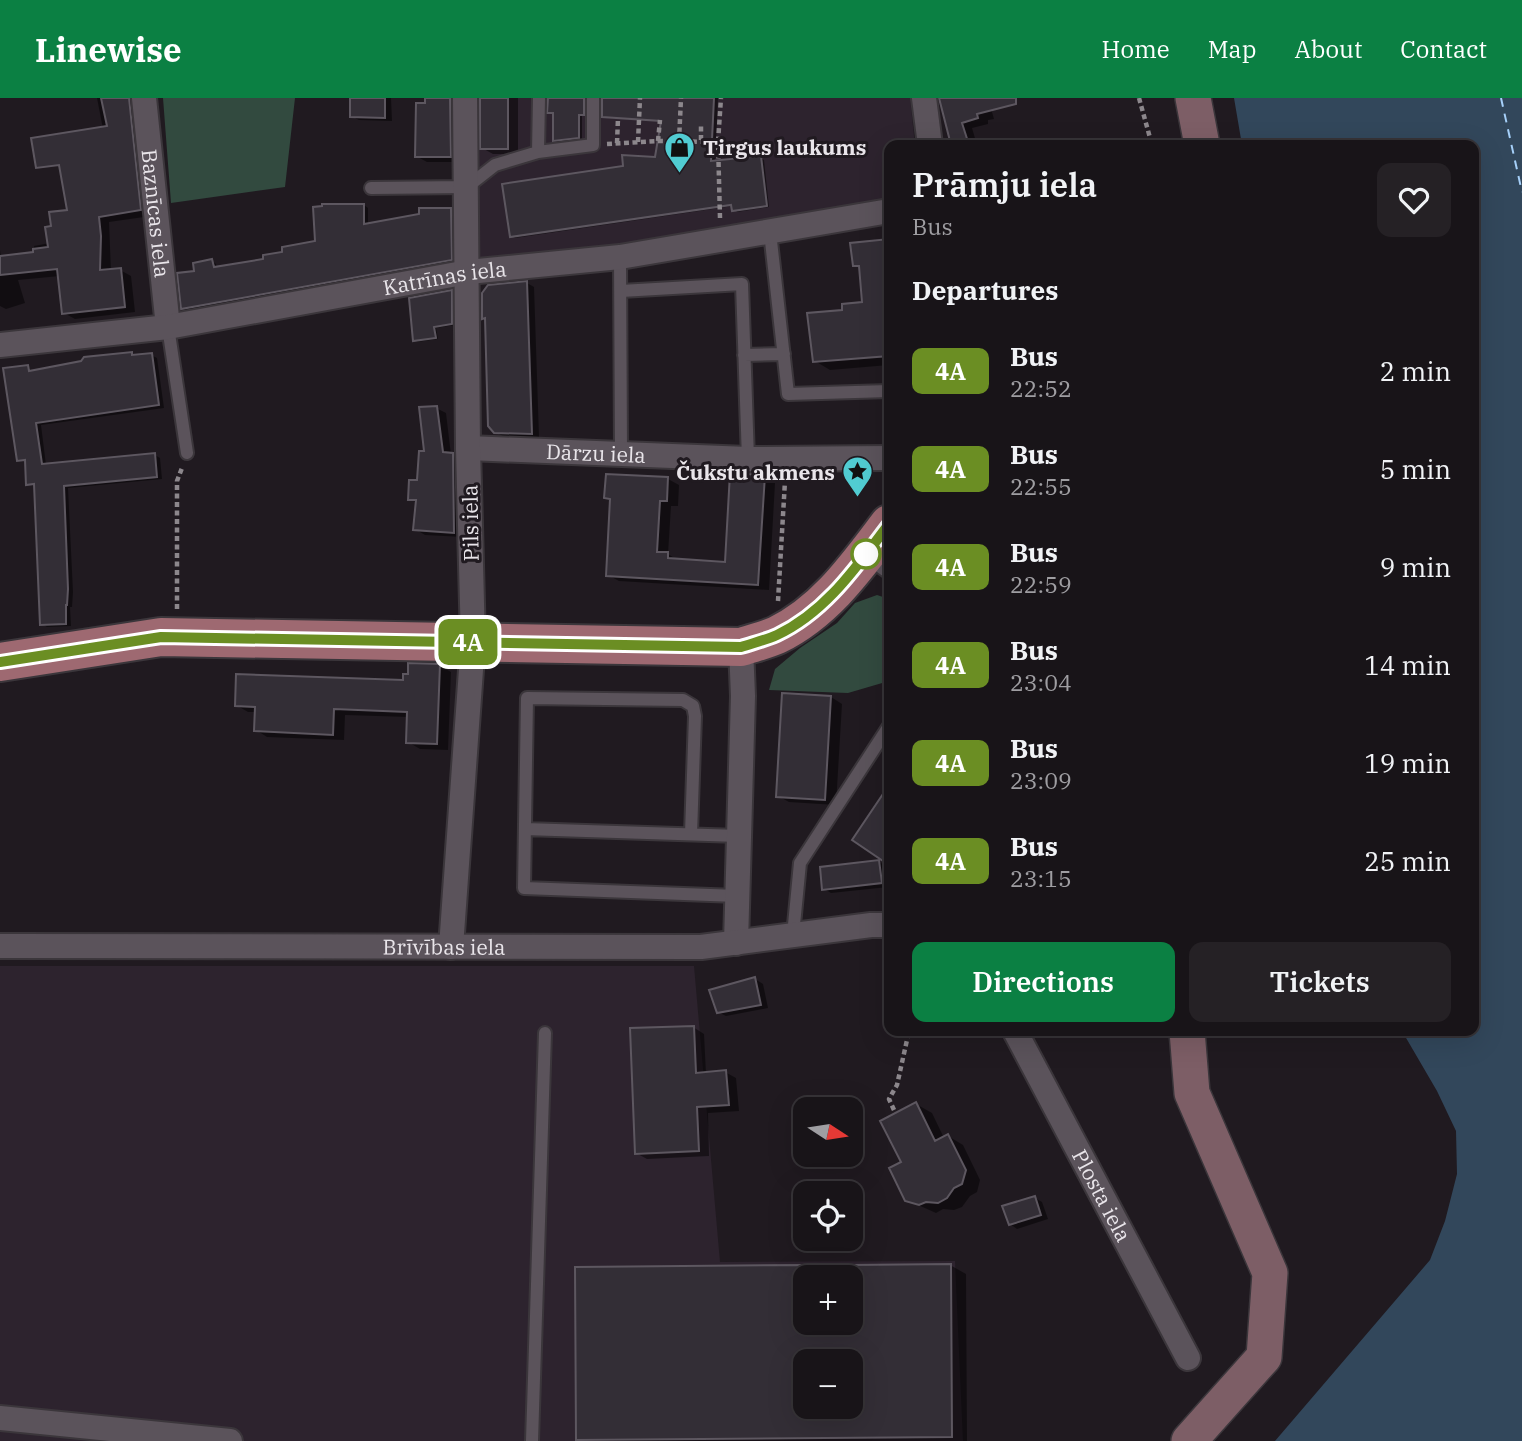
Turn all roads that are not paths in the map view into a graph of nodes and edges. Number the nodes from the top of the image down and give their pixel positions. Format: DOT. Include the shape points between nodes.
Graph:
graph roads {
  1 [pos="144,98"];
  2 [pos="465,98"];
  3 [pos="539,98"];
  4 [pos="593,98"];
  5 [pos="923,98"];
  6 [pos="1193,98"];
  7 [pos="929,140"];
  8 [pos="1201,140"];
  9 [pos="538,152"];
  10 [pos="467,187"];
  11 [pos="371,188"];
  12 [pos="884,212"];
  13 [pos="770,232"];
  14 [pos="620,257"];
  15 [pos="468,272"];
  16 [pos="621,291"];
  17 [pos="168,327"];
  18 [pos="0,345"];
  19 [pos="784,354"];
  20 [pos="744,355"];
  21 [pos="884,391"];
  22 [pos="468,447"];
  23 [pos="187,453"];
  24 [pos="621,454"];
  25 [pos="748,458"];
  26 [pos="884,459"];
  27 [pos="884,541"];
  28 [pos="877,564"];
  29 [pos="473,642"];
  30 [pos="758,642"];
  31 [pos="0,662"];
  32 [pos="884,734"];
  33 [pos="524,829"];
  34 [pos="691,834"];
  35 [pos="739,836"];
  36 [pos="737,896"];
  37 [pos="884,926"];
  38 [pos="793,935"];
  39 [pos="736,943"];
  40 [pos="0,946"];
  41 [pos="451,947"];
  42 [pos="545,1033"];
  43 [pos="1018,1036"];
  44 [pos="1187,1036"];
  45 [pos="1188,1358"];
  46 [pos="0,1418"];
  47 [pos="230,1441"];
  48 [pos="532,1441"];
  49 [pos="1189,1441"];
  1 -- 17 [label="street, Baznīcas iela"];
  2 -- 10 [label="street, Pils iela"];
  3 -- 9 [label="lane"];
  4 -- 9 [label="lane" via="593,145"];
  5 -- 7 [label="street"];
  6 -- 8 [label="street"];
  9 -- 10 [label="lane" via="495,166"];
  10 -- 11 [label="lane"];
  10 -- 15 [label="street, Pils iela"];
  12 -- 13 [label="street, Katrīnas iela"];
  13 -- 14 [label="street, Katrīnas iela"];
  13 -- 19 [label="lane"];
  14 -- 15 [label="street, Katrīnas iela"];
  14 -- 16 [label="lane"];
  15 -- 17 [label="street, Katrīnas iela"];
  15 -- 22 [label="street, Pils iela"];
  16 -- 20 [label="lane" via="742,284"];
  16 -- 24 [label="lane"];
  17 -- 18 [label="street, Katrīnas iela"];
  17 -- 23 [label="lane"];
  19 -- 20 [label="lane"];
  19 -- 21 [label="lane" via="788,394"];
  20 -- 25 [label="lane"];
  22 -- 24 [label="street, Dārzu iela"];
  22 -- 29 [label="street, Pils iela"];
  24 -- 25 [label="street, Dārzu iela"];
  25 -- 26 [label="street, Dārzu iela"];
  27 -- 28 [label="main road"];
  28 -- 30 [label="main road" via="805,618"];
  29 -- 30 [label="main road"];
  29 -- 31 [label="main road" via="161,637"];
  29 -- 41 [label="street, Pils iela"];
  30 -- 35 [label="street" via="743,696"];
  32 -- 38 [label="lane" via="800,863"];
  33 -- 34 [label="lane"];
  33 -- 34 [label="lane" via="527,698 683,700 693,706 695,716"];
  33 -- 36 [label="lane" via="524,888"];
  34 -- 35 [label="lane"];
  35 -- 36 [label="street"];
  36 -- 39 [label="street"];
  37 -- 38 [label="street, Brīvības iela"];
  38 -- 39 [label="street, Brīvības iela"];
  39 -- 41 [label="street, Brīvības iela" via="701,947"];
  40 -- 41 [label="street, Brīvības iela"];
  42 -- 48 [label="lane"];
  43 -- 45 [label="street, Plosta iela"];
  44 -- 49 [label="street" via="1192,1093 1270,1273 1264,1357"];
  46 -- 47 [label="street"];
}
